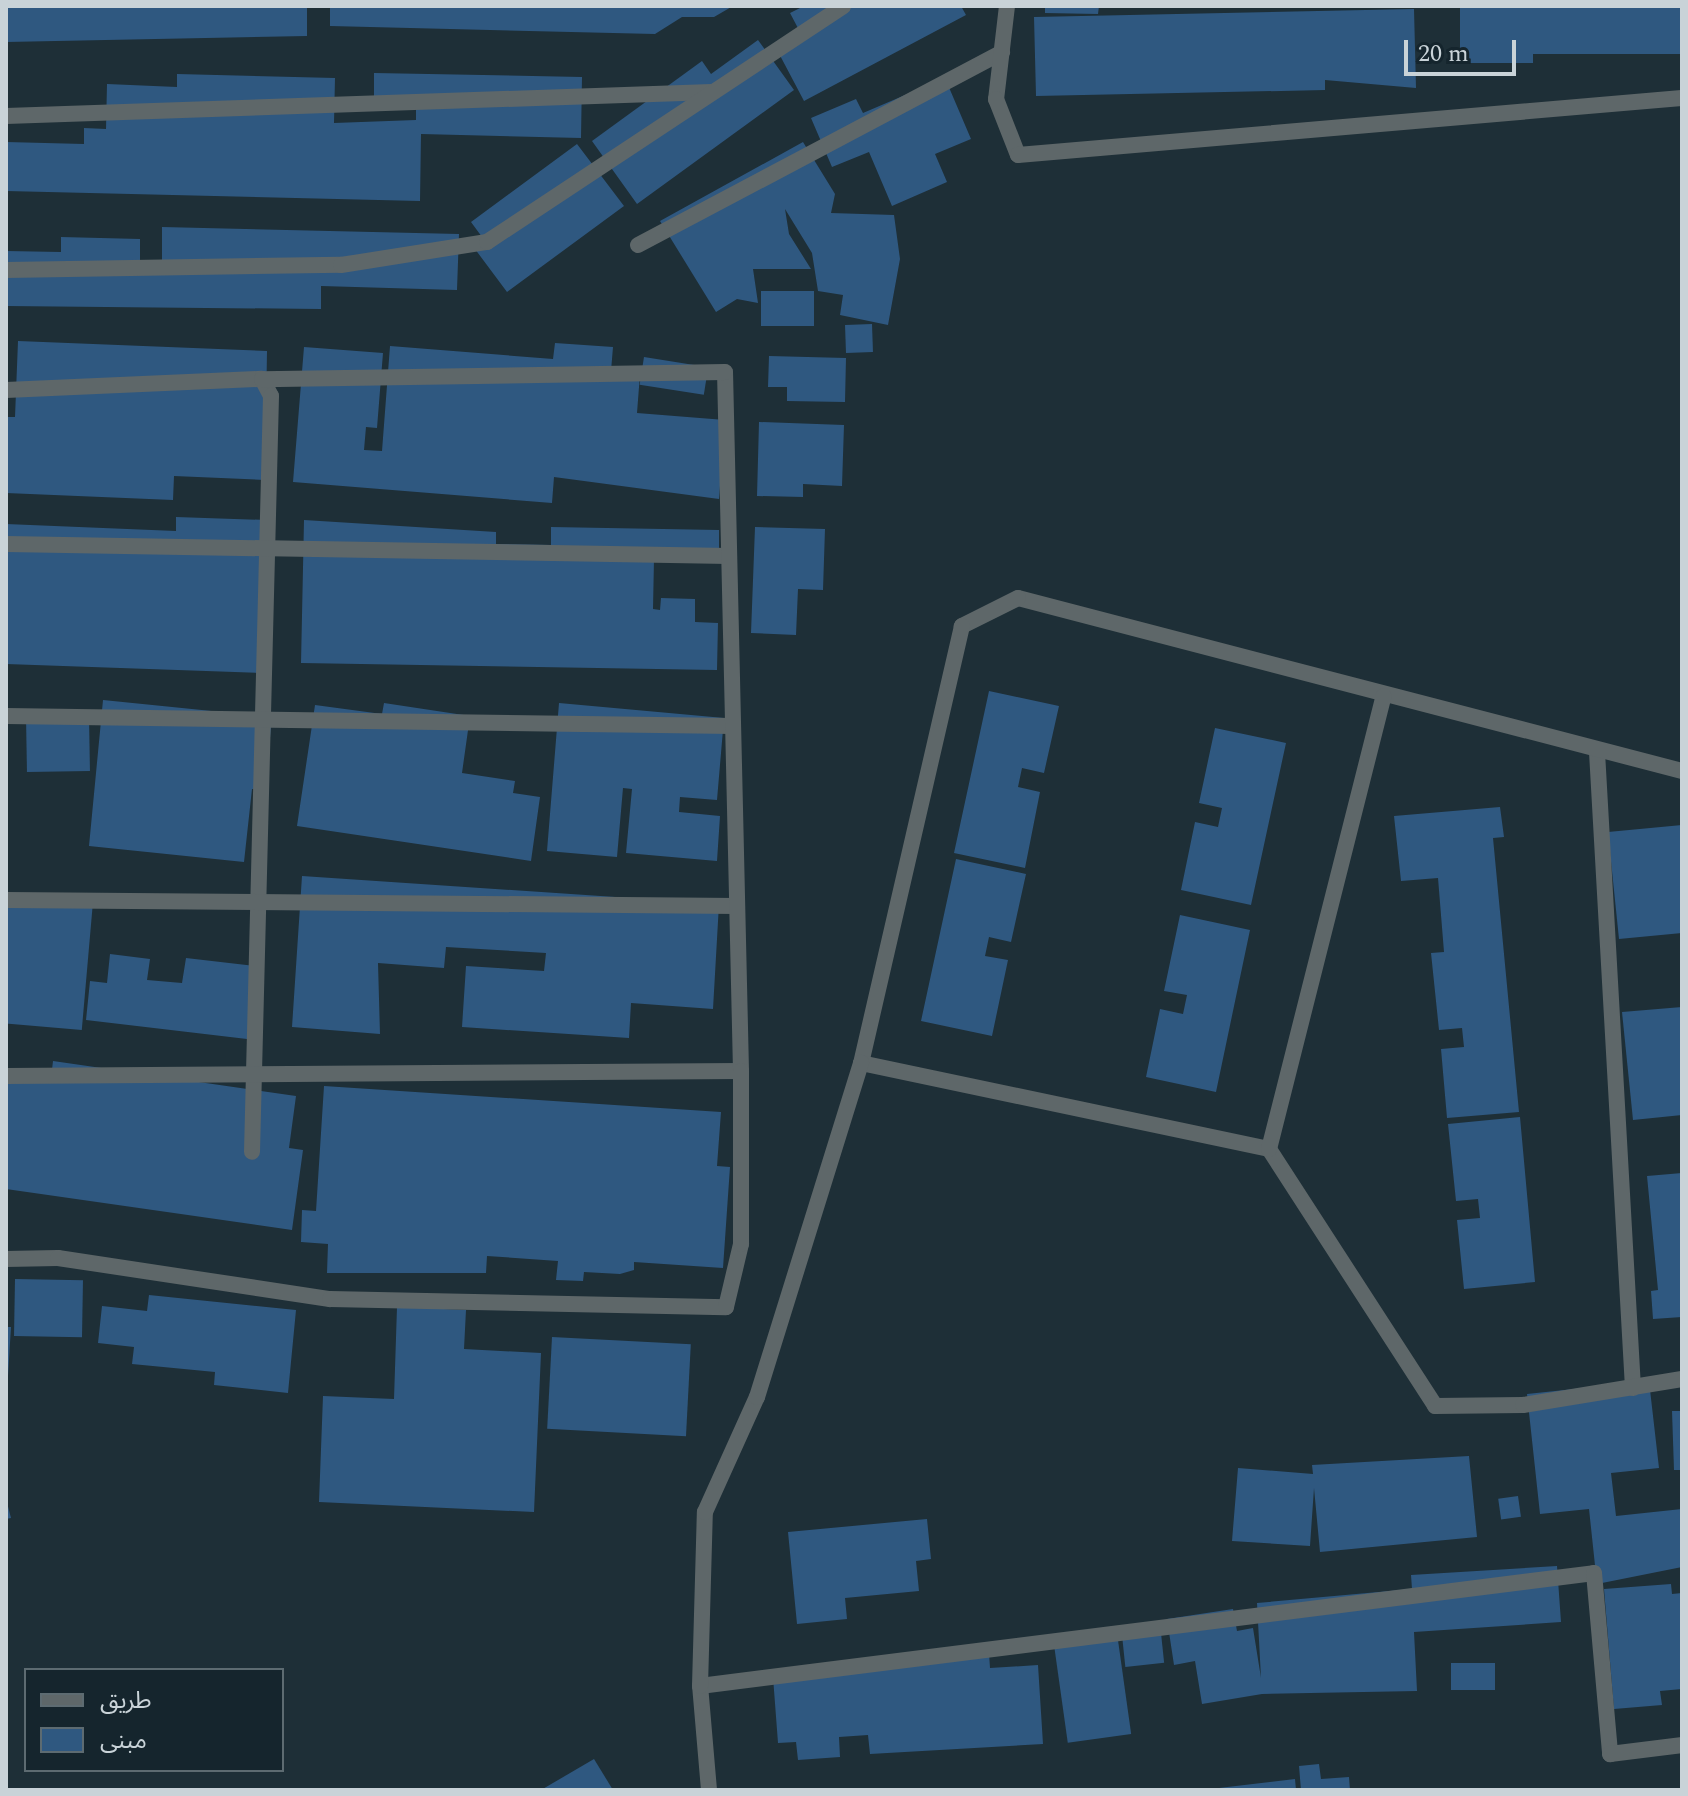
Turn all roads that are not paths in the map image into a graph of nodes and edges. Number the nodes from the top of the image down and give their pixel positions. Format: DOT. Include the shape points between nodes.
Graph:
graph roads {
  1 [pos="843,6"];
  2 [pos="1007,6"];
  3 [pos="1002,52"];
  4 [pos="713,92"];
  5 [pos="1682,98"];
  6 [pos="6,116"];
  7 [pos="638,245"];
  8 [pos="6,270"];
  9 [pos="262,379"];
  10 [pos="6,390"];
  11 [pos="6,544"];
  12 [pos="267,548"];
  13 [pos="729,556"];
  14 [pos="1384,696"];
  15 [pos="6,716"];
  16 [pos="263,719"];
  17 [pos="733,726"];
  18 [pos="1597,752"];
  19 [pos="1682,771"];
  20 [pos="6,900"];
  21 [pos="258,902"];
  22 [pos="737,906"];
  23 [pos="861,1063"];
  24 [pos="741,1071"];
  25 [pos="254,1074"];
  26 [pos="6,1076"];
  27 [pos="1269,1149"];
  28 [pos="252,1152"];
  29 [pos="6,1259"];
  30 [pos="1682,1379"];
  31 [pos="1633,1388"];
  32 [pos="700,1686"];
  33 [pos="1682,1745"];
  34 [pos="709,1790"];
  1 -- 4 [label="street"];
  2 -- 3 [label="street"];
  3 -- 5 [label="street" via="996,99 1018,155"];
  3 -- 7 [label="street"];
  4 -- 6 [label="street"];
  4 -- 8 [label="street" via="487,242 341,265"];
  9 -- 10 [label="street"];
  9 -- 12 [label="street" via="271,396"];
  9 -- 13 [label="street" via="725,372"];
  11 -- 12 [label="street"];
  12 -- 13 [label="street"];
  12 -- 16 [label="street"];
  13 -- 17 [label="street"];
  14 -- 18 [label="street"];
  14 -- 23 [label="street" via="1018,598 962,626"];
  14 -- 27 [label="street"];
  15 -- 16 [label="street"];
  16 -- 17 [label="street"];
  16 -- 21 [label="street"];
  17 -- 22 [label="street"];
  18 -- 19 [label="street"];
  18 -- 31 [label="street"];
  20 -- 21 [label="street"];
  21 -- 22 [label="street"];
  21 -- 25 [label="street"];
  22 -- 24 [label="street"];
  23 -- 27 [label="street"];
  23 -- 32 [label="street" via="757,1397 705,1512"];
  24 -- 25 [label="street"];
  24 -- 29 [label="street" via="741,1244 726,1307 330,1299 58,1258"];
  25 -- 26 [label="street"];
  25 -- 28 [label="street"];
  27 -- 31 [label="street" via="1435,1406 1523,1405"];
  30 -- 31 [label="street"];
  32 -- 33 [label="street" via="1594,1573 1610,1754"];
  32 -- 34 [label="street"];
}
